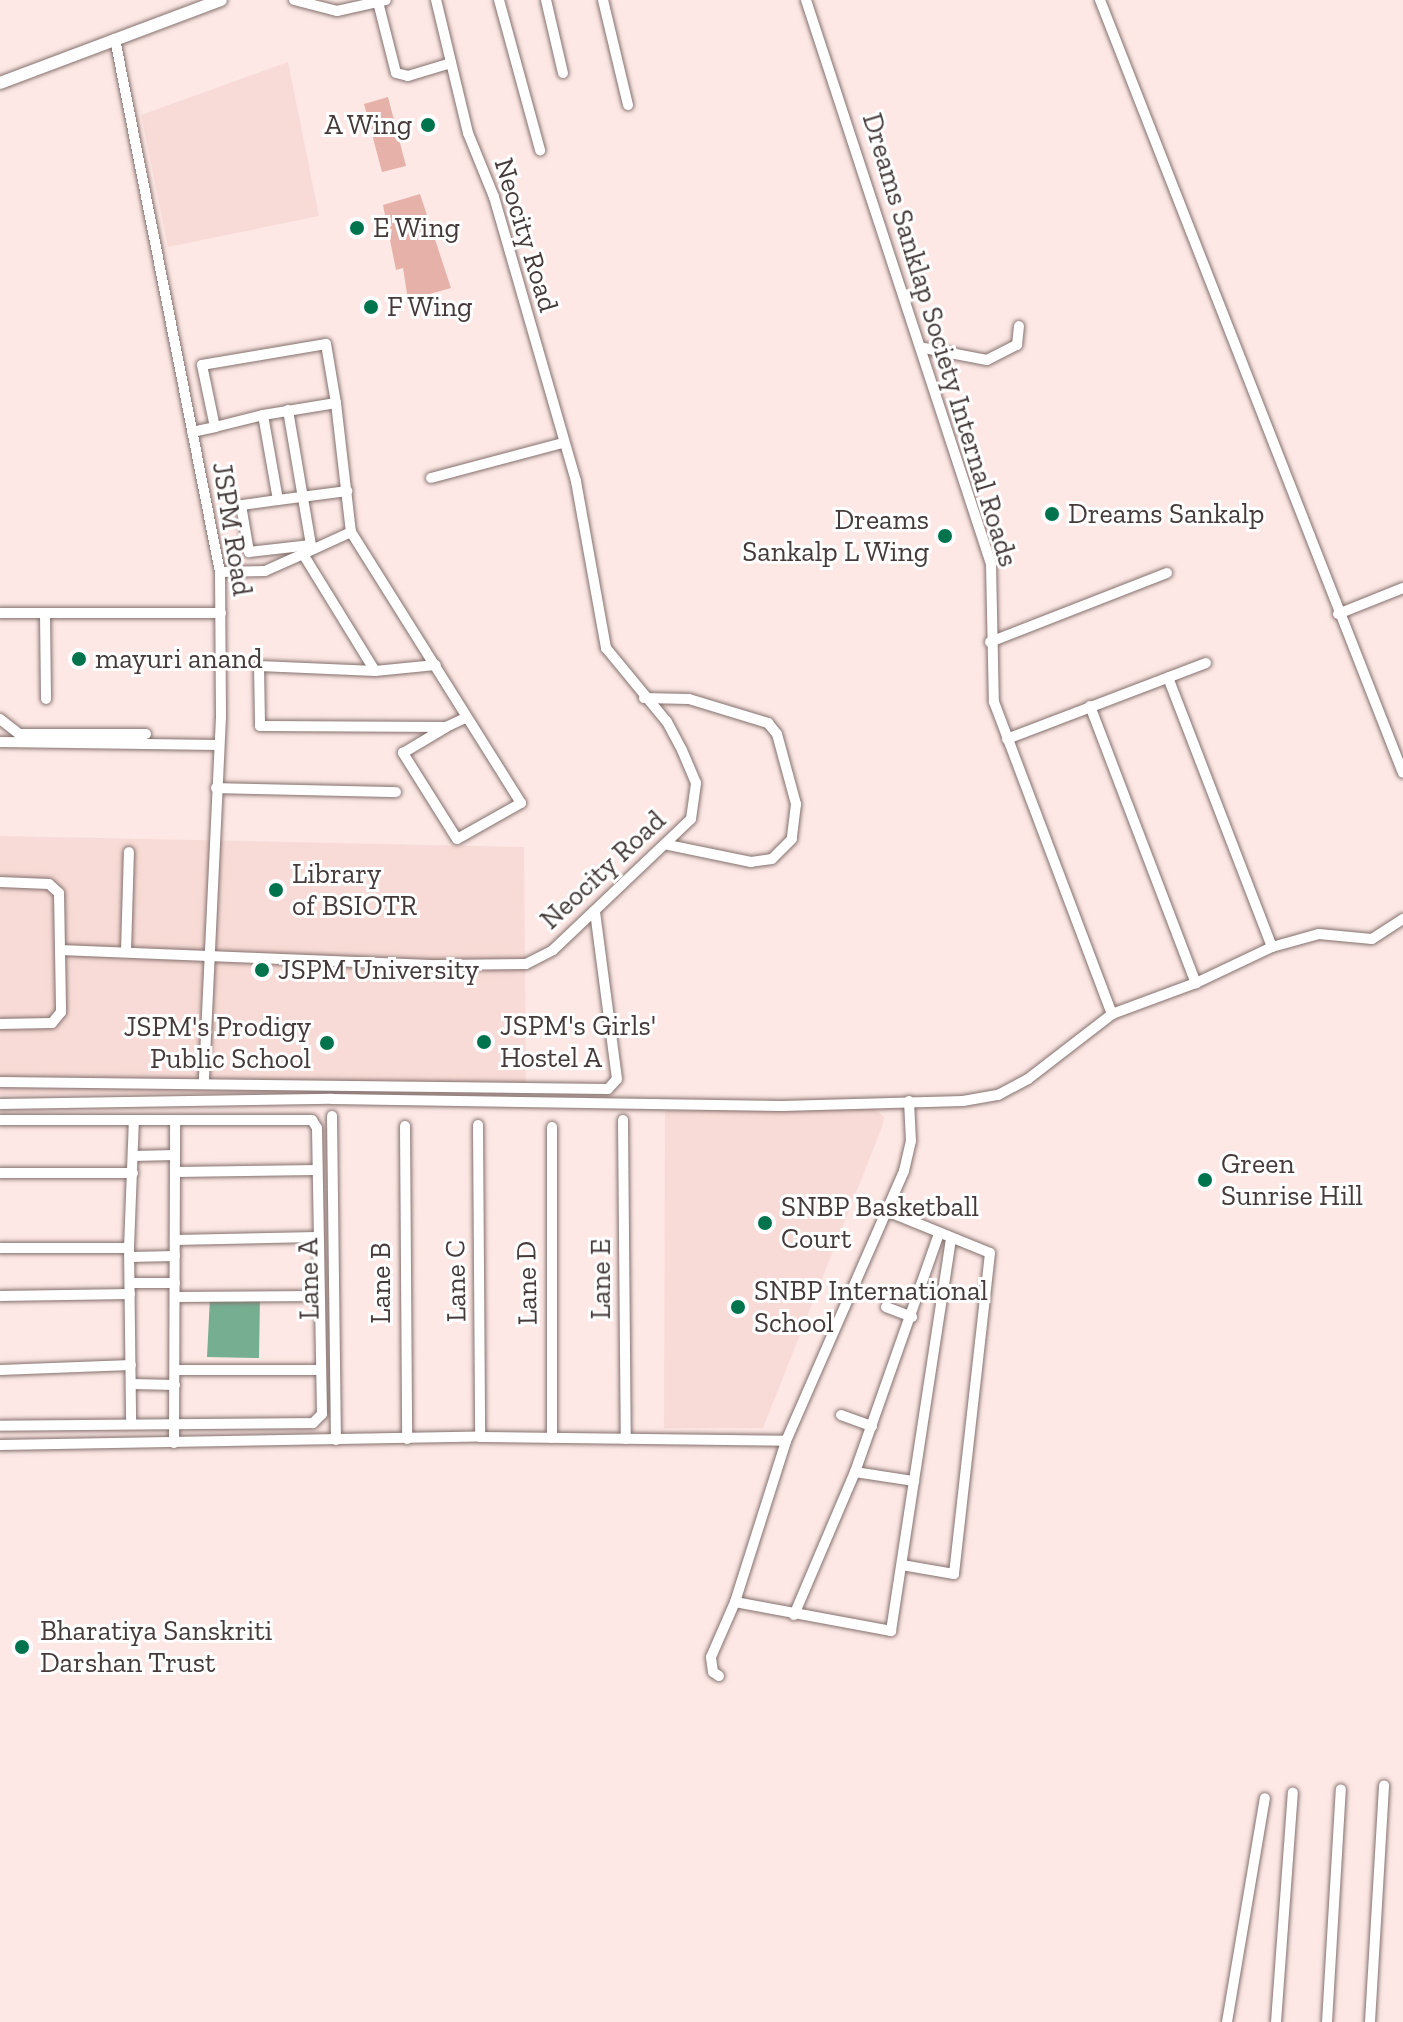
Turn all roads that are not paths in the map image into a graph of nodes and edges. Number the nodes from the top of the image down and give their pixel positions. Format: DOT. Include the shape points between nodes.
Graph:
graph roads {
  1 [pos="221,0"];
  2 [pos="294,0"];
  3 [pos="436,0"];
  4 [pos="499,0"];
  5 [pos="546,0"];
  6 [pos="603,0"];
  7 [pos="806,0"];
  8 [pos="1100,0"];
  9 [pos="382,1"];
  10 [pos="115,39"];
  11 [pos="451,63"];
  12 [pos="563,73"];
  13 [pos="0,83"];
  14 [pos="628,105"];
  15 [pos="540,150"];
  16 [pos="1019,326"];
  17 [pos="924,348"];
  18 [pos="336,403"];
  19 [pos="288,410"];
  20 [pos="263,415"];
  21 [pos="215,427"];
  22 [pos="192,432"];
  23 [pos="563,443"];
  24 [pos="431,478"];
  25 [pos="347,491"];
  26 [pos="303,497"];
  27 [pos="278,500"];
  28 [pos="351,532"];
  29 [pos="308,550"];
  30 [pos="220,572"];
  31 [pos="1167,573"];
  32 [pos="1403,588"];
  33 [pos="0,613"];
  34 [pos="221,613"];
  35 [pos="1338,614"];
  36 [pos="45,615"];
  37 [pos="990,642"];
  38 [pos="1206,663"];
  39 [pos="436,665"];
  40 [pos="375,671"];
  41 [pos="1168,677"];
  42 [pos="644,698"];
  43 [pos="46,699"];
  44 [pos="1090,706"];
  45 [pos="467,717"];
  46 [pos="0,719"];
  47 [pos="446,727"];
  48 [pos="146,734"];
  49 [pos="1007,739"];
  50 [pos="0,742"];
  51 [pos="218,745"];
  52 [pos="1403,773"];
  53 [pos="216,788"];
  54 [pos="396,792"];
  55 [pos="668,845"];
  56 [pos="129,852"];
  57 [pos="0,882"];
  58 [pos="595,913"];
  59 [pos="1403,919"];
  60 [pos="1272,947"];
  61 [pos="60,950"];
  62 [pos="126,951"];
  63 [pos="208,953"];
  64 [pos="1196,983"];
  65 [pos="1112,1014"];
  66 [pos="0,1024"];
  67 [pos="0,1082"];
  68 [pos="204,1082"];
  69 [pos="909,1101"];
  70 [pos="153,1102"];
  71 [pos="0,1104"];
  72 [pos="332,1116"];
  73 [pos="0,1120"];
  74 [pos="134,1120"];
  75 [pos="153,1120"];
  76 [pos="175,1120"];
  77 [pos="623,1120"];
  78 [pos="478,1125"];
  79 [pos="405,1126"];
  80 [pos="552,1127"];
  81 [pos="175,1155"];
  82 [pos="133,1156"];
  83 [pos="316,1170"];
  84 [pos="175,1172"];
  85 [pos="0,1173"];
  86 [pos="133,1173"];
  87 [pos="887,1211"];
  88 [pos="939,1234"];
  89 [pos="316,1237"];
  90 [pos="951,1239"];
  91 [pos="175,1240"];
  92 [pos="0,1248"];
  93 [pos="130,1252"];
  94 [pos="175,1256"];
  95 [pos="175,1283"];
  96 [pos="130,1289"];
  97 [pos="0,1296"];
  98 [pos="317,1296"];
  99 [pos="175,1297"];
  100 [pos="886,1307"];
  101 [pos="912,1317"];
  102 [pos="131,1365"];
  103 [pos="0,1370"];
  104 [pos="175,1370"];
  105 [pos="320,1370"];
  106 [pos="132,1384"];
  107 [pos="175,1385"];
  108 [pos="841,1415"];
  109 [pos="131,1423"];
  110 [pos="175,1423"];
  111 [pos="0,1426"];
  112 [pos="872,1426"];
  113 [pos="480,1437"];
  114 [pos="552,1438"];
  115 [pos="407,1439"];
  116 [pos="626,1439"];
  117 [pos="336,1440"];
  118 [pos="786,1441"];
  119 [pos="174,1443"];
  120 [pos="0,1445"];
  121 [pos="855,1472"];
  122 [pos="914,1481"];
  123 [pos="902,1565"];
  124 [pos="735,1602"];
  125 [pos="794,1615"];
  126 [pos="719,1676"];
  127 [pos="1384,1785"];
  128 [pos="1341,1789"];
  129 [pos="1293,1793"];
  130 [pos="1265,1798"];
  131 [pos="1229,2018"];
  132 [pos="1276,2022"];
  133 [pos="1327,2022"];
  134 [pos="1370,2022"];
  1 -- 10 [label="street"];
  2 -- 9 [label="street" via="337,11"];
  3 -- 11 [label="street, Neocity Road"];
  4 -- 15 [label="street"];
  5 -- 12 [label="street"];
  6 -- 14 [label="street"];
  7 -- 17 [label="street, Dreams Sanklap Society Internal Roads"];
  8 -- 35 [label="street"];
  9 -- 11 [label="street" via="396,73 408,76"];
  10 -- 13 [label="street"];
  10 -- 22 [label="street, JSPM Road"];
  11 -- 23 [label="street, Neocity Road"];
  16 -- 17 [label="street" via="1017,345 987,360"];
  17 -- 37 [label="street, Dreams Sanklap Society Internal Roads" via="991,564"];
  18 -- 19 [label="street"];
  18 -- 21 [label="street" via="326,344 202,365"];
  18 -- 25 [label="street"];
  19 -- 20 [label="street"];
  19 -- 26 [label="street"];
  20 -- 21 [label="street"];
  20 -- 27 [label="street"];
  21 -- 22 [label="street"];
  22 -- 30 [label="street, JSPM Road"];
  23 -- 24 [label="street"];
  23 -- 42 [label="street, Neocity Road" via="576,481 606,648"];
  25 -- 26 [label="street"];
  25 -- 28 [label="street"];
  26 -- 27 [label="street"];
  26 -- 29 [label="street"];
  27 -- 29 [label="street" via="241,505 249,552"];
  28 -- 29 [label="street"];
  28 -- 39 [label="street"];
  29 -- 30 [label="street" via="265,571"];
  29 -- 40 [label="street"];
  30 -- 34 [label="street, JSPM Road"];
  31 -- 37 [label="street"];
  32 -- 35 [label="street"];
  33 -- 36 [label="street"];
  34 -- 36 [label="street"];
  34 -- 51 [label="street, JSPM Road"];
  35 -- 52 [label="street"];
  36 -- 43 [label="street"];
  37 -- 49 [label="street, Dreams Sanklap Society Internal Roads" via="994,702"];
  38 -- 41 [label="street"];
  39 -- 40 [label="street"];
  39 -- 45 [label="street"];
  40 -- 47 [label="street" via="259,666 260,726"];
  41 -- 44 [label="street"];
  41 -- 60 [label="street"];
  42 -- 55 [label="street, Neocity Road" via="667,722 696,783 691,819"];
  42 -- 55 [label="street" via="689,699 768,723 777,734 796,804 792,839 772,859 751,862"];
  44 -- 49 [label="street"];
  44 -- 64 [label="street"];
  45 -- 47 [label="street"];
  45 -- 47 [label="street" via="521,803 457,839 403,753"];
  46 -- 48 [label="street" via="19,734"];
  49 -- 65 [label="street, Dreams Sanklap Society Internal Roads"];
  50 -- 51 [label="street"];
  51 -- 53 [label="street, JSPM Road"];
  53 -- 54 [label="street"];
  53 -- 63 [label="street, JSPM Road"];
  55 -- 58 [label="street, Neocity Road"];
  56 -- 62 [label="street"];
  57 -- 61 [label="street" via="56,888"];
  58 -- 63 [label="street, Neocity Road" via="542,958 513,966"];
  58 -- 68 [label="street" via="617,1079 608,1089"];
  59 -- 60 [label="street" via="1372,939 1319,934"];
  60 -- 64 [label="street"];
  61 -- 62 [label="street, Neocity Road"];
  61 -- 66 [label="street" via="57,1021"];
  62 -- 63 [label="street, Neocity Road"];
  63 -- 68 [label="street, JSPM Road"];
  64 -- 65 [label="street"];
  65 -- 69 [label="street" via="1028,1079 998,1095"];
  67 -- 68 [label="street"];
  69 -- 70 [label="street" via="782,1106"];
  69 -- 87 [label="street" via="910,1152"];
  70 -- 71 [label="street"];
  70 -- 75 [label="street"];
  72 -- 117 [label="street, Lane A"];
  73 -- 74 [label="street"];
  74 -- 75 [label="street"];
  74 -- 82 [label="street"];
  75 -- 76 [label="street"];
  76 -- 81 [label="street"];
  76 -- 83 [label="street" via="307,1118 317,1128"];
  77 -- 116 [label="street, Lane E"];
  78 -- 113 [label="street, Lane C"];
  79 -- 115 [label="street, Lane B"];
  80 -- 114 [label="street, Lane D"];
  81 -- 82 [label="street"];
  81 -- 84 [label="street"];
  82 -- 86 [label="street"];
  83 -- 84 [label="street"];
  83 -- 89 [label="street"];
  84 -- 91 [label="street"];
  85 -- 86 [label="street"];
  86 -- 93 [label="street"];
  87 -- 88 [label="street"];
  87 -- 118 [label="street"];
  88 -- 90 [label="street"];
  88 -- 101 [label="street"];
  89 -- 91 [label="street"];
  89 -- 98 [label="street"];
  90 -- 122 [label="street"];
  90 -- 123 [label="street" via="990,1253 954,1574"];
  91 -- 94 [label="street"];
  92 -- 93 [label="street"];
  93 -- 94 [label="street"];
  93 -- 96 [label="street"];
  94 -- 95 [label="street"];
  95 -- 96 [label="street"];
  95 -- 99 [label="street"];
  96 -- 97 [label="street"];
  96 -- 102 [label="street"];
  98 -- 99 [label="street"];
  98 -- 105 [label="street"];
  99 -- 104 [label="street"];
  100 -- 101 [label="street"];
  101 -- 112 [label="street"];
  102 -- 103 [label="street"];
  102 -- 106 [label="street"];
  104 -- 105 [label="street"];
  104 -- 107 [label="street"];
  105 -- 110 [label="street" via="319,1421"];
  106 -- 107 [label="street"];
  106 -- 109 [label="street"];
  107 -- 110 [label="street"];
  108 -- 112 [label="street"];
  109 -- 110 [label="street"];
  109 -- 111 [label="street"];
  110 -- 119 [label="street"];
  112 -- 121 [label="street"];
  113 -- 114 [label="street"];
  113 -- 115 [label="street"];
  114 -- 116 [label="street"];
  115 -- 117 [label="street"];
  116 -- 118 [label="street"];
  117 -- 119 [label="street"];
  118 -- 124 [label="street"];
  119 -- 120 [label="street"];
  121 -- 122 [label="street"];
  121 -- 125 [label="street"];
  122 -- 123 [label="street"];
  123 -- 125 [label="street" via="891,1631"];
  124 -- 125 [label="street"];
  124 -- 126 [label="street" via="711,1657"];
  127 -- 134 [label="street"];
  128 -- 133 [label="street"];
  129 -- 132 [label="street"];
  130 -- 131 [label="street"];
}
